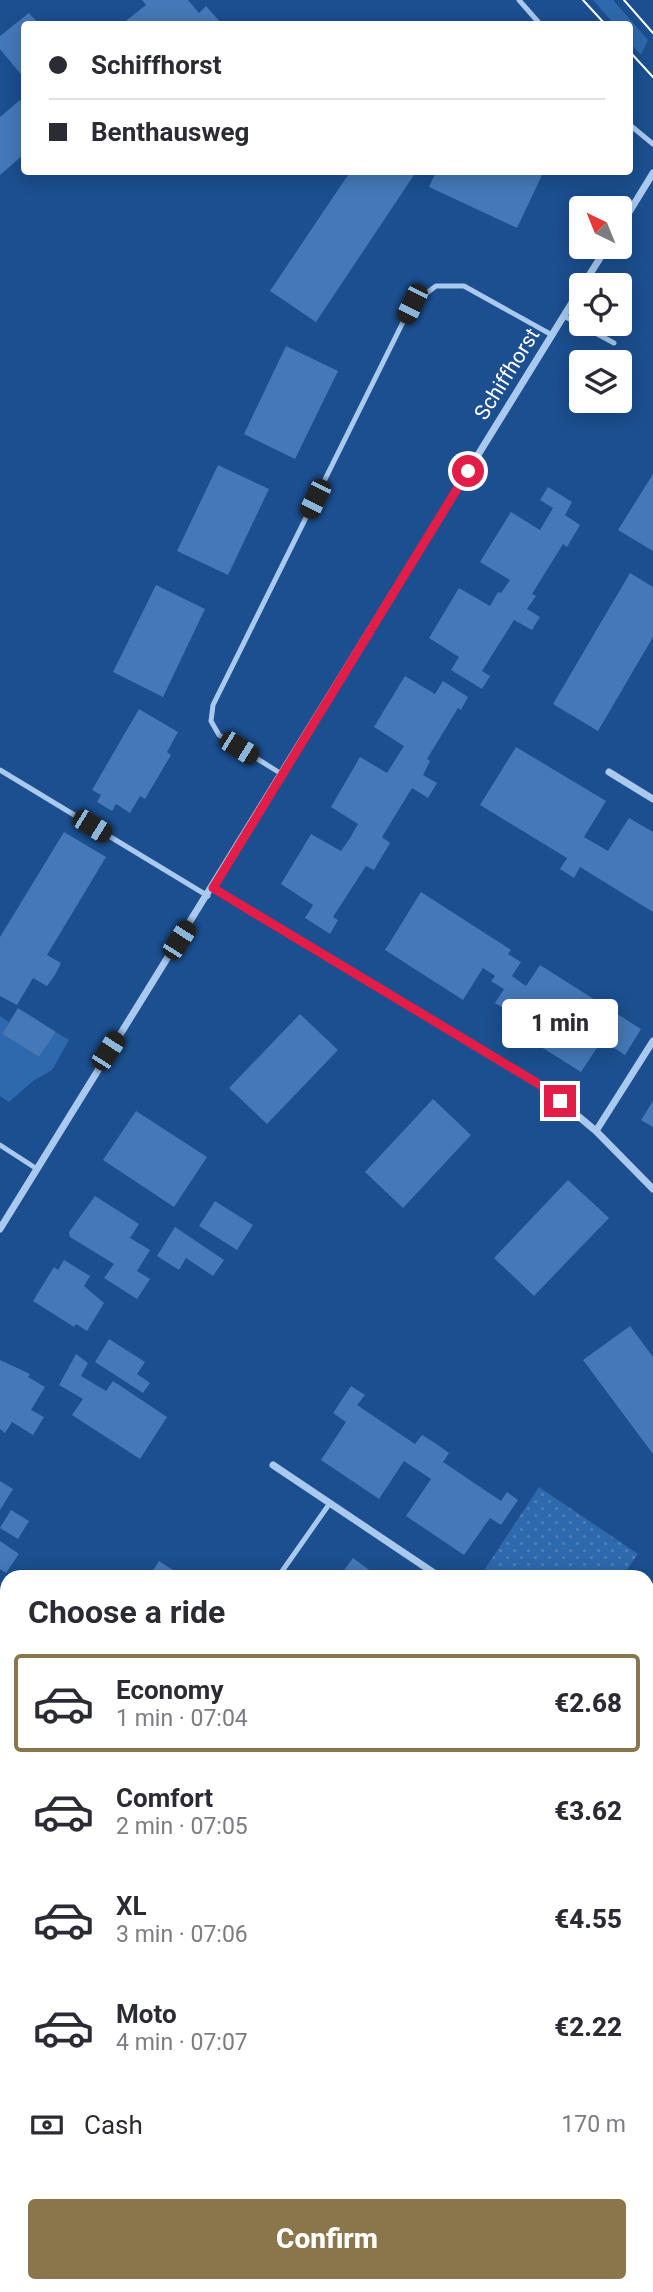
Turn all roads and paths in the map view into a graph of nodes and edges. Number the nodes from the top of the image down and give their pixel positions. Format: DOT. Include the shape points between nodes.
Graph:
graph roads {
  1 [pos="519,0"];
  2 [pos="537,21"];
  3 [pos="633,127"];
  4 [pos="653,144"];
  5 [pos="653,173"];
  6 [pos="632,207"];
  7 [pos="569,308"];
  8 [pos="564,316"];
  9 [pos="552,335"];
  10 [pos="614,343"];
  11 [pos="0,770"];
  12 [pos="609,772"];
  13 [pos="281,773"];
  14 [pos="653,799"];
  15 [pos="213,888"];
  16 [pos="208,896"];
  17 [pos="653,1041"];
  18 [pos="596,1131"];
  19 [pos="0,1146"];
  20 [pos="37,1169"];
  21 [pos="653,1189"];
  22 [pos="0,1229"];
  23 [pos="273,1465"];
  24 [pos="330,1503"];
  25 [pos="283,1570"];
  26 [pos="430,1570"];
  1 -- 2 [label="lane"];
  3 -- 4 [label="lane"];
  5 -- 6 [label="street"];
  7 -- 8 [label="street, Schiffhorst"];
  8 -- 9 [label="street, Schiffhorst"];
  8 -- 10 [label="lane"];
  9 -- 13 [label="street, Schiffhorst"];
  9 -- 13 [label="lane" via="464,286 436,286 412,304 213,705 211,721 219,735"];
  11 -- 16 [label="lane"];
  12 -- 14 [label="street"];
  13 -- 15 [label="street, Schiffhorst"];
  15 -- 16 [label="street, Schiffhorst"];
  15 -- 18 [label="street" via="542,1086"];
  16 -- 20 [label="street, Schiffhorst"];
  17 -- 18 [label="street"];
  18 -- 21 [label="street"];
  19 -- 20 [label="lane"];
  20 -- 22 [label="street, Schiffhorst"];
  23 -- 24 [label="street"];
  24 -- 25 [label="lane"];
  24 -- 26 [label="street"];
}
